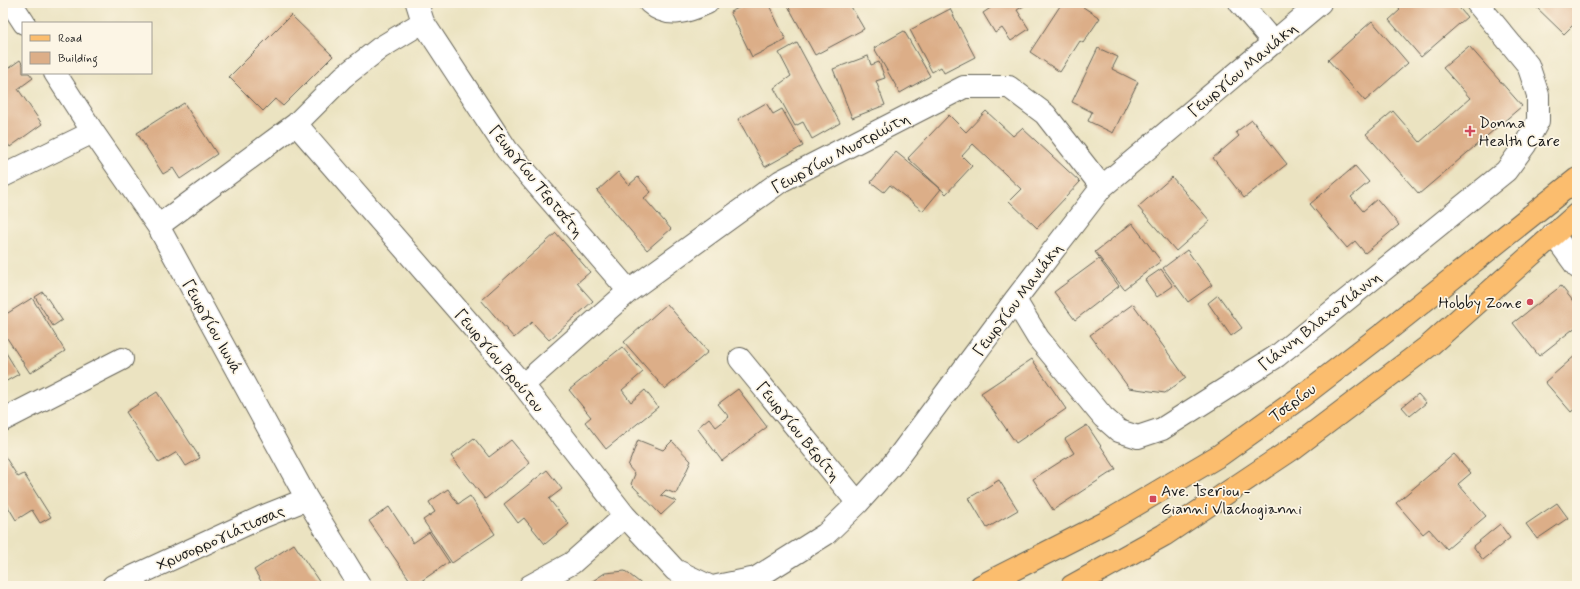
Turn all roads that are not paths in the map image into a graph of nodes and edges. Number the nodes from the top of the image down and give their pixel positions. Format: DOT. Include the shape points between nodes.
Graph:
graph roads {
  1 [pos="11,3"];
  2 [pos="650,3"];
  3 [pos="707,3"];
  4 [pos="1240,3"];
  5 [pos="1320,3"];
  6 [pos="1477,3"];
  7 [pos="420,13"];
  8 [pos="23,22"];
  9 [pos="1274,42"];
  10 [pos="56,74"];
  11 [pos="296,124"];
  12 [pos="93,132"];
  13 [pos="3,176"];
  14 [pos="1577,178"];
  15 [pos="1102,187"];
  16 [pos="1577,214"];
  17 [pos="158,226"];
  18 [pos="1554,234"];
  19 [pos="1577,267"];
  20 [pos="629,291"];
  21 [pos="1015,300"];
  22 [pos="122,359"];
  23 [pos="740,359"];
  24 [pos="523,384"];
  25 [pos="3,420"];
  26 [pos="307,499"];
  27 [pos="858,503"];
  28 [pos="625,516"];
  29 [pos="149,578"];
  30 [pos="113,586"];
  31 [pos="360,586"];
  32 [pos="530,586"];
  33 [pos="709,586"];
  34 [pos="717,586"];
  35 [pos="981,586"];
  36 [pos="1072,586"];
  1 -- 8 [label="street"];
  2 -- 3 [label="street" via="662,12 678,13"];
  4 -- 9 [label="street"];
  5 -- 9 [label="street, Γεωργίου Μανιάκη"];
  6 -- 21 [label="street, Γιάννη Βλαχογιάννη" via="1528,65 1538,95 1538,121 1526,145 1506,171 1277,356 1162,428 1138,437 1119,431 1103,418 1038,338"];
  7 -- 11 [label="street" via="343,77"];
  7 -- 20 [label="street, Γεωργίου Τερτσέτη" via="507,150"];
  9 -- 15 [label="street, Γεωργίου Μανιάκη"];
  10 -- 12 [label="street, Γεωργίου Ιωνά"];
  11 -- 17 [label="street"];
  11 -- 24 [label="street, Γεωργίου Βρούτου"];
  12 -- 13 [label="street"];
  12 -- 17 [label="street, Γεωργίου Ιωνά"];
  14 -- 35 [label="main road, Τσερίου" via="1384,333 1220,455 1105,523"];
  15 -- 20 [label="street, Γεωργίου Μυστριώτη" via="1045,114 1009,87 964,87 781,181"];
  15 -- 21 [label="street, Γεωργίου Μανιάκη"];
  16 -- 18 [label="main road"];
  17 -- 26 [label="street, Γεωργίου Ιωνά"];
  18 -- 19 [label="street"];
  18 -- 36 [label="main road" via="1430,345 1295,447 1164,536"];
  20 -- 24 [label="street, Γεωργίου Μυστριώτη"];
  21 -- 27 [label="street, Γεωργίου Μανιάκη" via="893,464"];
  22 -- 25 [label="street"];
  23 -- 27 [label="street, Γεωργίου Βερίτη"];
  24 -- 28 [label="street, Γεωργίου Βρούτου"];
  26 -- 29 [label="street, Χρυσορρογιάτισσας"];
  26 -- 31 [label="street, Γεωργίου Ιωνά"];
  27 -- 34 [label="street, Γεωργίου Μανιάκη" via="826,534 756,578"];
  28 -- 32 [label="street" via="572,563"];
  28 -- 33 [label="street, Γεωργίου Βρούτου" via="675,570"];
  29 -- 30 [label="street, Χρυσορρογιάτισσας"];
}
